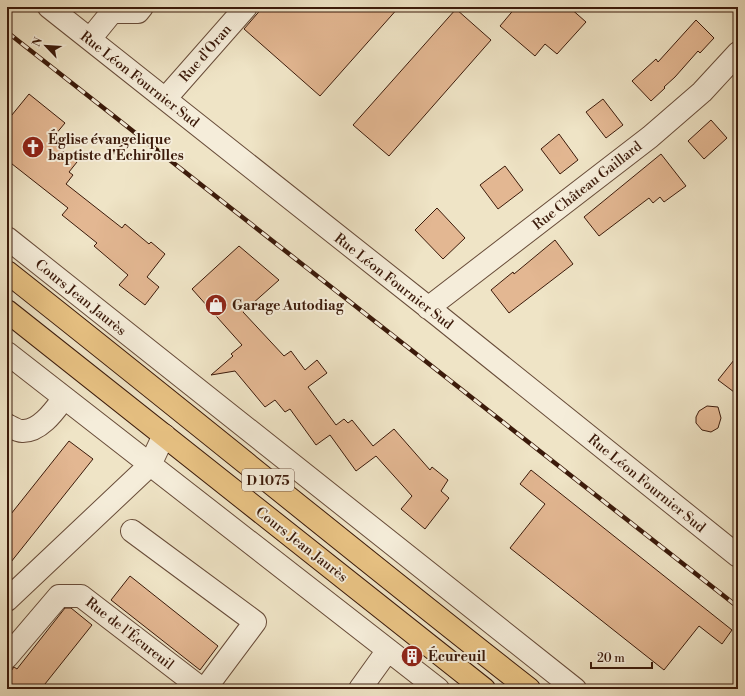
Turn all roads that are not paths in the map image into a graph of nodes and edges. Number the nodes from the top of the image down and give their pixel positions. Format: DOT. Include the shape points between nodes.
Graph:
graph roads {
  1 [pos="49,7"];
  2 [pos="142,7"];
  3 [pos="246,7"];
  4 [pos="90,40"];
  5 [pos="738,53"];
  6 [pos="165,99"];
  7 [pos="7,238"];
  8 [pos="7,272"];
  9 [pos="428,308"];
  10 [pos="7,311"];
  11 [pos="7,353"];
  12 [pos="174,371"];
  13 [pos="141,378"];
  14 [pos="64,398"];
  15 [pos="7,425"];
  16 [pos="164,435"];
  17 [pos="150,465"];
  18 [pos="132,531"];
  19 [pos="738,556"];
  20 [pos="7,600"];
  21 [pos="388,650"];
  22 [pos="7,657"];
  23 [pos="204,689"];
  24 [pos="360,689"];
  25 [pos="438,689"];
  26 [pos="484,689"];
  27 [pos="529,689"];
  28 [pos="575,689"];
  1 -- 4 [label="street, Rue Léon Fournier Sud"];
  2 -- 4 [label="street" via="138,12 112,12"];
  3 -- 6 [label="street, Rue d'Oran"];
  4 -- 6 [label="street, Rue Léon Fournier Sud"];
  5 -- 9 [label="street, Rue Château Gaillard" via="702,92 650,137"];
  6 -- 9 [label="street, Rue Léon Fournier Sud"];
  7 -- 12 [label="street, Cours Jean Jaurès"];
  8 -- 13 [label="main road, Cours Jean Jaurès / D 1075"];
  9 -- 19 [label="street, Rue Léon Fournier Sud"];
  10 -- 16 [label="main road, Cours Jean Jaurès / D 1075"];
  11 -- 14 [label="street"];
  12 -- 13 [label="street"];
  12 -- 28 [label="street, Cours Jean Jaurès"];
  13 -- 27 [label="main road, Cours Jean Jaurès / D 1075"];
  14 -- 15 [label="street" via="49,418 35,428 22,431"];
  14 -- 17 [label="street"];
  16 -- 17 [label="street"];
  16 -- 26 [label="main road, Cours Jean Jaurès / D 1075"];
  17 -- 20 [label="street"];
  17 -- 21 [label="street"];
  18 -- 23 [label="street, Rue de l'Écureuil" via="255,622"];
  21 -- 24 [label="street"];
  21 -- 25 [label="street"];
  22 -- 23 [label="street, Rue de l'Écureuil" via="59,596 81,596"];
}
